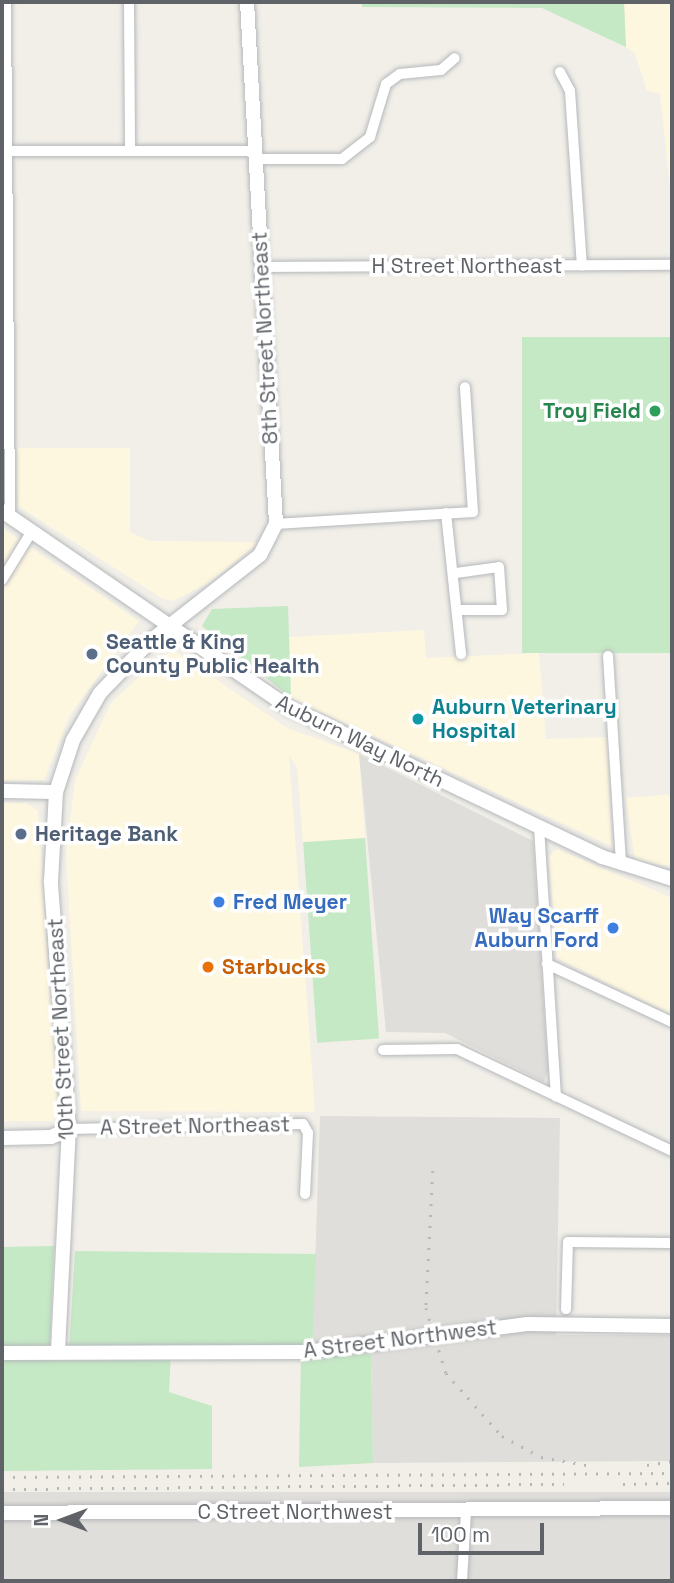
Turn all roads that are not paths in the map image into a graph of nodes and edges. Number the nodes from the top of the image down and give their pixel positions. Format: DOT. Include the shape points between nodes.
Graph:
graph roads {
  1 [pos="6,2"];
  2 [pos="129,2"];
  3 [pos="247,2"];
  4 [pos="455,58"];
  5 [pos="561,72"];
  6 [pos="4,151"];
  7 [pos="130,151"];
  8 [pos="256,155"];
  9 [pos="672,265"];
  10 [pos="582,266"];
  11 [pos="262,267"];
  12 [pos="465,387"];
  13 [pos="6,513"];
  14 [pos="446,513"];
  15 [pos="276,524"];
  16 [pos="32,531"];
  17 [pos="456,573"];
  18 [pos="2,580"];
  19 [pos="458,610"];
  20 [pos="168,625"];
  21 [pos="461,654"];
  22 [pos="608,656"];
  23 [pos="2,791"];
  24 [pos="56,792"];
  25 [pos="539,827"];
  26 [pos="621,865"];
  27 [pos="643,873"];
  28 [pos="672,879"];
  29 [pos="672,890"];
  30 [pos="547,964"];
  31 [pos="672,1023"];
  32 [pos="383,1050"];
  33 [pos="556,1096"];
  34 [pos="2,1128"];
  35 [pos="64,1131"];
  36 [pos="2,1138"];
  37 [pos="672,1151"];
  38 [pos="305,1194"];
  39 [pos="672,1243"];
  40 [pos="566,1309"];
  41 [pos="672,1326"];
  42 [pos="58,1351"];
  43 [pos="2,1353"];
  44 [pos="672,1508"];
  45 [pos="467,1511"];
  46 [pos="2,1513"];
  47 [pos="462,1581"];
  1 -- 6 [label="street"];
  2 -- 7 [label="street"];
  3 -- 8 [label="street, 8th Street Northeast"];
  4 -- 8 [label="street" via="441,70 391,79 378,97 363,149 342,159"];
  5 -- 10 [label="street" via="570,91"];
  6 -- 7 [label="street"];
  6 -- 13 [label="street"];
  7 -- 8 [label="street"];
  8 -- 11 [label="street, 8th Street Northeast"];
  9 -- 10 [label="street, H Street Northeast"];
  10 -- 11 [label="street, H Street Northeast"];
  11 -- 15 [label="street, 8th Street Northeast"];
  12 -- 14 [label="street" via="473,512"];
  13 -- 16 [label="street, Auburn Way North"];
  14 -- 15 [label="street"];
  14 -- 17 [label="street"];
  15 -- 20 [label="street" via="260,555"];
  16 -- 18 [label="street"];
  16 -- 20 [label="street, Auburn Way North"];
  17 -- 19 [label="street"];
  17 -- 19 [label="street" via="499,567 502,610"];
  19 -- 21 [label="street"];
  20 -- 24 [label="street, 10th Street Northeast" via="100,693 73,740"];
  20 -- 25 [label="street, Auburn Way North" via="290,708"];
  22 -- 26 [label="street"];
  23 -- 24 [label="street"];
  24 -- 35 [label="street, 10th Street Northeast" via="51,881"];
  25 -- 26 [label="street, Auburn Way North"];
  25 -- 30 [label="street"];
  26 -- 27 [label="street, Auburn Way North"];
  27 -- 28 [label="street, Auburn Way North"];
  27 -- 29 [label="street"];
  30 -- 31 [label="street"];
  30 -- 33 [label="street"];
  32 -- 33 [label="street" via="457,1049"];
  33 -- 37 [label="street"];
  34 -- 35 [label="street, A Street Northeast"];
  35 -- 36 [label="street, A Street Northeast"];
  35 -- 38 [label="street, A Street Northeast" via="303,1124 308,1133"];
  35 -- 42 [label="street, 10th Street Northeast"];
  39 -- 40 [label="street" via="568,1242"];
  41 -- 42 [label="street, A Street Northwest" via="527,1324 306,1352"];
  42 -- 43 [label="street, A Street Northwest"];
  44 -- 45 [label="street, C Street Northwest"];
  45 -- 46 [label="street, C Street Northwest"];
  45 -- 47 [label="street"];
}
